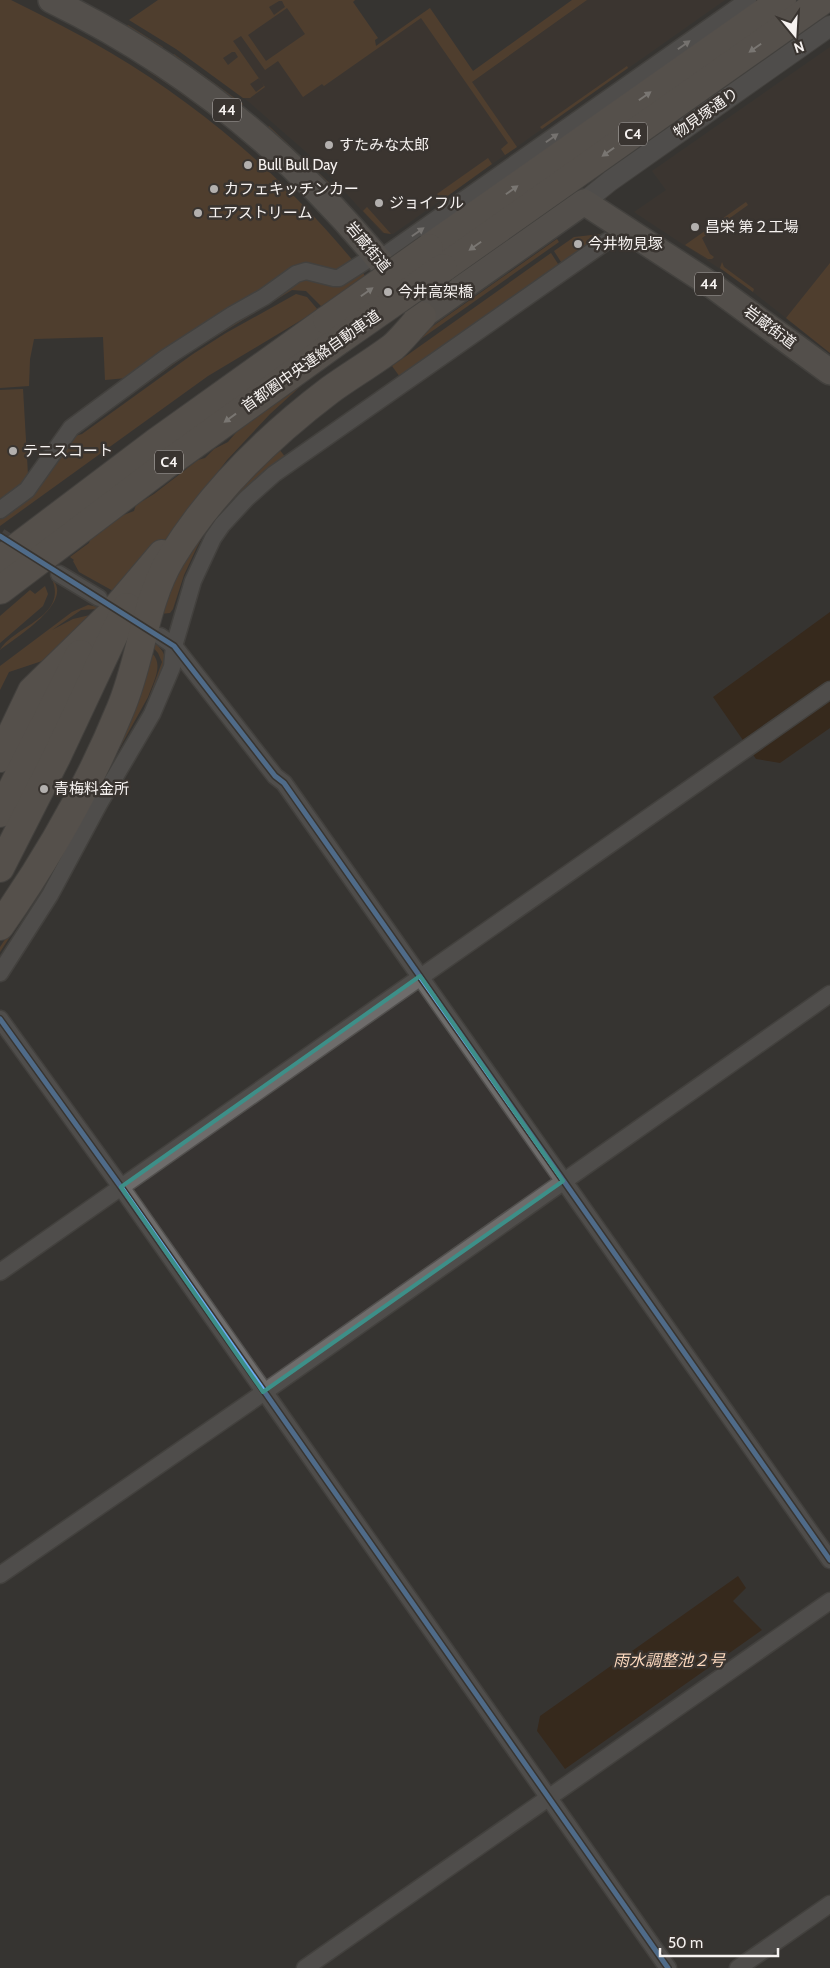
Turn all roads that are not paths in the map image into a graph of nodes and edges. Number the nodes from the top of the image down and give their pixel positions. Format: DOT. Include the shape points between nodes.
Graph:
graph roads {
  1 [pos="51,0"];
  2 [pos="748,0"];
  3 [pos="782,0"];
  4 [pos="823,0"];
  5 [pos="830,26"];
  6 [pos="584,202"];
  7 [pos="606,241"];
  8 [pos="377,258"];
  9 [pos="422,316"];
  10 [pos="328,329"];
  11 [pos="830,372"];
  12 [pos="0,510"];
  13 [pos="97,516"];
  14 [pos="0,538"];
  15 [pos="0,560"];
  16 [pos="149,572"];
  17 [pos="59,574"];
  18 [pos="0,590"];
  19 [pos="0,600"];
  20 [pos="105,606"];
  21 [pos="154,624"];
  22 [pos="90,633"];
  23 [pos="174,646"];
  24 [pos="64,660"];
  25 [pos="830,690"];
  26 [pos="0,758"];
  27 [pos="0,786"];
  28 [pos="0,813"];
  29 [pos="0,842"];
  30 [pos="0,868"];
  31 [pos="0,900"];
  32 [pos="0,919"];
  33 [pos="0,926"];
  34 [pos="0,973"];
  35 [pos="420,976"];
  36 [pos="830,994"];
  37 [pos="0,1018"];
  38 [pos="563,1181"];
  39 [pos="120,1188"];
  40 [pos="0,1272"];
  41 [pos="263,1392"];
  42 [pos="830,1560"];
  43 [pos="0,1575"];
  44 [pos="830,1601"];
  45 [pos="548,1798"];
  46 [pos="830,1904"];
  47 [pos="305,1968"];
  48 [pos="668,1968"];
  49 [pos="738,1968"];
  1 -- 8 [label="main road, 岩蔵街道 / 44" via="142,50 218,102 314,186"];
  8 -- 2 [label="street, one-way"];
  10 -- 3 [label="highway, 首都圏中央連絡自動車道 / C4, one-way, bridge"];
  4 -- 10 [label="highway, 首都圏中央連絡自動車道 / C4, one-way, bridge"];
  5 -- 6 [label="street, 物見塚通り"];
  6 -- 9 [label="main road"];
  6 -- 11 [label="main road, 岩蔵街道 / 44" via="728,297"];
  7 -- 23 [label="street" via="286,465 246,499 222,525 208,548 193,581"];
  8 -- 9 [label="main road, 岩蔵街道 / 44"];
  8 -- 12 [label="street" via="339,278 306,271 290,277 264,297 167,357 71,428 27,490"];
  9 -- 16 [label="highway" via="386,334 329,375 253,438 190,514"];
  9 -- 21 [label="highway" via="394,346 316,402 230,478 171,558 160,581"];
  10 -- 13 [label="highway, 首都圏中央連絡自動車道 / C4, one-way" via="232,416"];
  10 -- 14 [label="highway" via="216,381"];
  10 -- 15 [label="highway, 首都圏中央連絡自動車道 / C4" via="155,443"];
  13 -- 18 [label="highway, 首都圏中央連絡自動車道 / C4"];
  13 -- 19 [label="highway"];
  16 -- 20 [label="highway"];
  16 -- 30 [label="highway" via="125,610"];
  17 -- 20 [label="street"];
  20 -- 22 [label="highway"];
  20 -- 29 [label="highway"];
  21 -- 23 [label="street"];
  21 -- 31 [label="highway" via="127,648 99,698"];
  21 -- 32 [label="highway"];
  21 -- 33 [label="highway" via="100,753 50,851"];
  22 -- 24 [label="highway"];
  22 -- 28 [label="highway"];
  23 -- 34 [label="street" via="172,667 152,714 50,895"];
  23 -- 35 [label="street" via="275,776 284,783"];
  24 -- 26 [label="highway" via="32,691"];
  24 -- 27 [label="highway"];
  25 -- 35 [label="street"];
  35 -- 38 [label="street"];
  35 -- 39 [label="street"];
  36 -- 38 [label="street"];
  37 -- 39 [label="street"];
  38 -- 41 [label="street"];
  38 -- 42 [label="street"];
  39 -- 40 [label="street"];
  39 -- 41 [label="street"];
  41 -- 43 [label="street"];
  41 -- 45 [label="street"];
  44 -- 45 [label="street"];
  45 -- 47 [label="street"];
  45 -- 48 [label="street"];
  46 -- 49 [label="street"];
}
